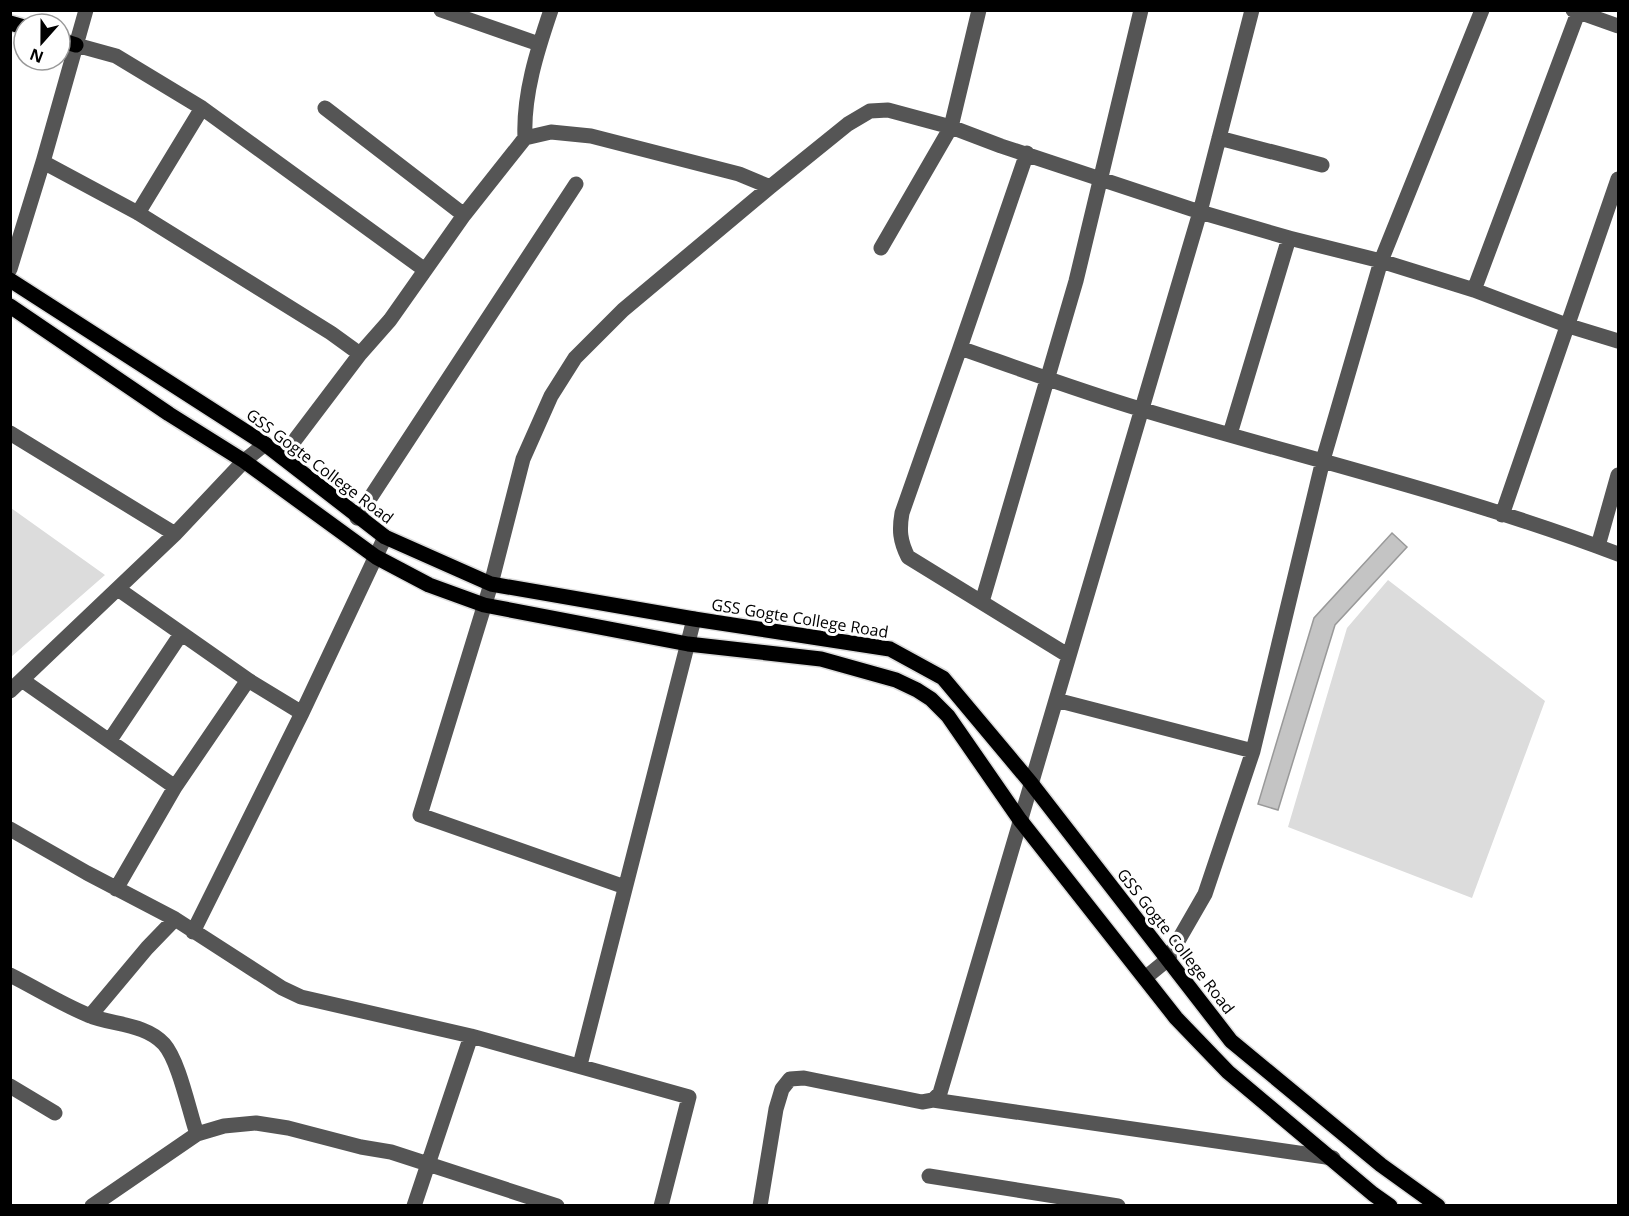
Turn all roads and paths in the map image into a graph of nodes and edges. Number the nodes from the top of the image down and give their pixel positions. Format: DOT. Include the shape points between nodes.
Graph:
graph roads {
  1 [pos="86,10"];
  2 [pos="441,10"];
  3 [pos="551,10"];
  4 [pos="979,10"];
  5 [pos="1142,10"];
  6 [pos="1252,10"];
  7 [pos="1577,11"];
  8 [pos="1476,12"];
  9 [pos="468,15"];
  10 [pos="1618,26"];
  11 [pos="72,44"];
  12 [pos="539,44"];
  13 [pos="76,45"];
  14 [pos="202,108"];
  15 [pos="325,108"];
  16 [pos="951,127"];
  17 [pos="525,138"];
  18 [pos="1219,138"];
  19 [pos="1027,153"];
  20 [pos="43,162"];
  21 [pos="1322,165"];
  22 [pos="1101,179"];
  23 [pos="1618,179"];
  24 [pos="576,184"];
  25 [pos="770,186"];
  26 [pos="1200,212"];
  27 [pos="138,213"];
  28 [pos="464,215"];
  29 [pos="1289,238"];
  30 [pos="881,248"];
  31 [pos="1382,261"];
  32 [pos="10,269"];
  33 [pos="425,270"];
  34 [pos="10,279"];
  35 [pos="1474,290"];
  36 [pos="10,306"];
  37 [pos="1569,326"];
  38 [pos="1618,341"];
  39 [pos="960,348"];
  40 [pos="360,354"];
  41 [pos="1046,379"];
  42 [pos="1140,409"];
  43 [pos="10,433"];
  44 [pos="1230,434"];
  45 [pos="265,444"];
  46 [pos="282,458"];
  47 [pos="1323,460"];
  48 [pos="244,461"];
  49 [pos="1618,475"];
  50 [pos="1502,514"];
  51 [pos="357,518"];
  52 [pos="175,534"];
  53 [pos="385,537"];
  54 [pos="1598,546"];
  55 [pos="1618,554"];
  56 [pos="376,557"];
  57 [pos="491,584"];
  58 [pos="118,589"];
  59 [pos="982,602"];
  60 [pos="484,605"];
  61 [pos="694,619"];
  62 [pos="181,633"];
  63 [pos="688,644"];
  64 [pos="860,644"];
  65 [pos="1068,656"];
  66 [pos="856,669"];
  67 [pos="22,680"];
  68 [pos="248,680"];
  69 [pos="10,691"];
  70 [pos="1056,700"];
  71 [pos="302,713"];
  72 [pos="110,740"];
  73 [pos="1253,751"];
  74 [pos="1031,783"];
  75 [pos="175,787"];
  76 [pos="1020,820"];
  77 [pos="11,831"];
  78 [pos="625,887"];
  79 [pos="116,889"];
  80 [pos="175,919"];
  81 [pos="193,932"];
  82 [pos="1167,960"];
  83 [pos="10,975"];
  84 [pos="1145,978"];
  85 [pos="90,1016"];
  86 [pos="471,1035"];
  87 [pos="580,1065"];
  88 [pos="10,1086"];
  89 [pos="933,1100"];
  90 [pos="56,1113"];
  91 [pos="196,1134"];
  92 [pos="1333,1158"];
  93 [pos="429,1163"];
  94 [pos="929,1176"];
  95 [pos="1372,1200"];
  96 [pos="92,1206"];
  97 [pos="414,1206"];
  98 [pos="557,1206"];
  99 [pos="661,1206"];
  100 [pos="759,1206"];
  101 [pos="1118,1206"];
  102 [pos="1390,1206"];
  103 [pos="1438,1206"];
  1 -- 13 [label="street"];
  2 -- 9 [label="street"];
  3 -- 12 [label="street"];
  4 -- 16 [label="street"];
  5 -- 22 [label="street"];
  6 -- 18 [label="street"];
  7 -- 10 [label="street"];
  7 -- 35 [label="street"];
  8 -- 31 [label="street"];
  9 -- 12 [label="street"];
  11 -- 13 [label="main road"];
  12 -- 17 [label="street" via="524,117"];
  13 -- 14 [label="street" via="116,56"];
  13 -- 20 [label="street"];
  14 -- 27 [label="street"];
  14 -- 33 [label="street"];
  15 -- 28 [label="street"];
  16 -- 19 [label="street"];
  16 -- 25 [label="street" via="888,110 870,111"];
  16 -- 30 [label="street"];
  17 -- 25 [label="street" via="551,132 591,136 739,174"];
  17 -- 28 [label="street"];
  18 -- 21 [label="street"];
  18 -- 26 [label="street"];
  19 -- 22 [label="street"];
  19 -- 39 [label="street"];
  20 -- 27 [label="street"];
  20 -- 32 [label="street"];
  22 -- 26 [label="street"];
  22 -- 41 [label="street"];
  23 -- 37 [label="street"];
  24 -- 51 [label="street"];
  25 -- 57 [label="street" via="623,310 575,358 551,396 523,459"];
  26 -- 29 [label="street"];
  26 -- 42 [label="street"];
  27 -- 40 [label="street"];
  28 -- 33 [label="street"];
  29 -- 31 [label="street"];
  29 -- 44 [label="street"];
  31 -- 35 [label="street"];
  31 -- 47 [label="street"];
  33 -- 40 [label="street"];
  34 -- 45 [label="main road, GSS Gogte College Road"];
  35 -- 37 [label="street"];
  36 -- 48 [label="main road"];
  37 -- 38 [label="street"];
  37 -- 50 [label="street"];
  39 -- 41 [label="street"];
  39 -- 59 [label="street" via="902,513 900,541 908,557"];
  40 -- 46 [label="street"];
  41 -- 42 [label="street"];
  41 -- 59 [label="street"];
  42 -- 44 [label="street"];
  42 -- 65 [label="street"];
  43 -- 52 [label="street"];
  44 -- 47 [label="street"];
  45 -- 46 [label="main road, GSS Gogte College Road"];
  45 -- 48 [label="street"];
  46 -- 51 [label="main road, GSS Gogte College Road"];
  47 -- 50 [label="street"];
  47 -- 73 [label="street"];
  48 -- 52 [label="street"];
  48 -- 56 [label="main road"];
  49 -- 54 [label="street"];
  50 -- 54 [label="street"];
  51 -- 53 [label="main road, GSS Gogte College Road"];
  52 -- 58 [label="street"];
  53 -- 56 [label="street"];
  53 -- 57 [label="main road, GSS Gogte College Road"];
  54 -- 55 [label="street"];
  56 -- 60 [label="main road" via="429,585"];
  56 -- 71 [label="street"];
  57 -- 60 [label="street"];
  57 -- 61 [label="main road, GSS Gogte College Road"];
  58 -- 62 [label="street"];
  58 -- 67 [label="street"];
  59 -- 65 [label="street"];
  60 -- 63 [label="main road"];
  60 -- 78 [label="street" via="420,815"];
  61 -- 63 [label="street"];
  61 -- 64 [label="main road, GSS Gogte College Road"];
  62 -- 68 [label="street"];
  62 -- 72 [label="street"];
  63 -- 66 [label="main road" via="821,659"];
  63 -- 78 [label="street"];
  64 -- 66 [label="main road"];
  64 -- 74 [label="main road, GSS Gogte College Road" via="890,649 943,678"];
  65 -- 70 [label="street"];
  66 -- 76 [label="main road" via="896,680 931,699 948,716"];
  67 -- 69 [label="street"];
  67 -- 72 [label="street"];
  68 -- 71 [label="street"];
  68 -- 75 [label="street"];
  70 -- 73 [label="street"];
  70 -- 74 [label="street"];
  71 -- 81 [label="street"];
  72 -- 75 [label="street"];
  73 -- 82 [label="street" via="1205,894"];
  74 -- 76 [label="street"];
  74 -- 82 [label="main road, GSS Gogte College Road"];
  75 -- 79 [label="street"];
  76 -- 84 [label="main road"];
  76 -- 89 [label="street" via="940,1093"];
  77 -- 79 [label="street"];
  78 -- 87 [label="street"];
  79 -- 80 [label="street"];
  80 -- 81 [label="street"];
  80 -- 85 [label="street"];
  81 -- 86 [label="street" via="301,997"];
  82 -- 84 [label="street"];
  82 -- 103 [label="main road, GSS Gogte College Road" via="1231,1041 1381,1165"];
  83 -- 85 [label="street"];
  84 -- 92 [label="main road" via="1176,1018 1228,1072"];
  85 -- 91 [label="street" via="127,1025 164,1044 173,1058"];
  86 -- 87 [label="street"];
  86 -- 93 [label="street"];
  87 -- 99 [label="street" via="689,1097"];
  88 -- 90 [label="street"];
  89 -- 92 [label="street"];
  89 -- 100 [label="street" via="922,1102 804,1078 790,1079 782,1089 776,1109"];
  91 -- 93 [label="street" via="256,1123"];
  91 -- 96 [label="street"];
  92 -- 95 [label="main road"];
  93 -- 97 [label="street"];
  93 -- 98 [label="street"];
  94 -- 101 [label="street"];
  95 -- 102 [label="main road"];
}
